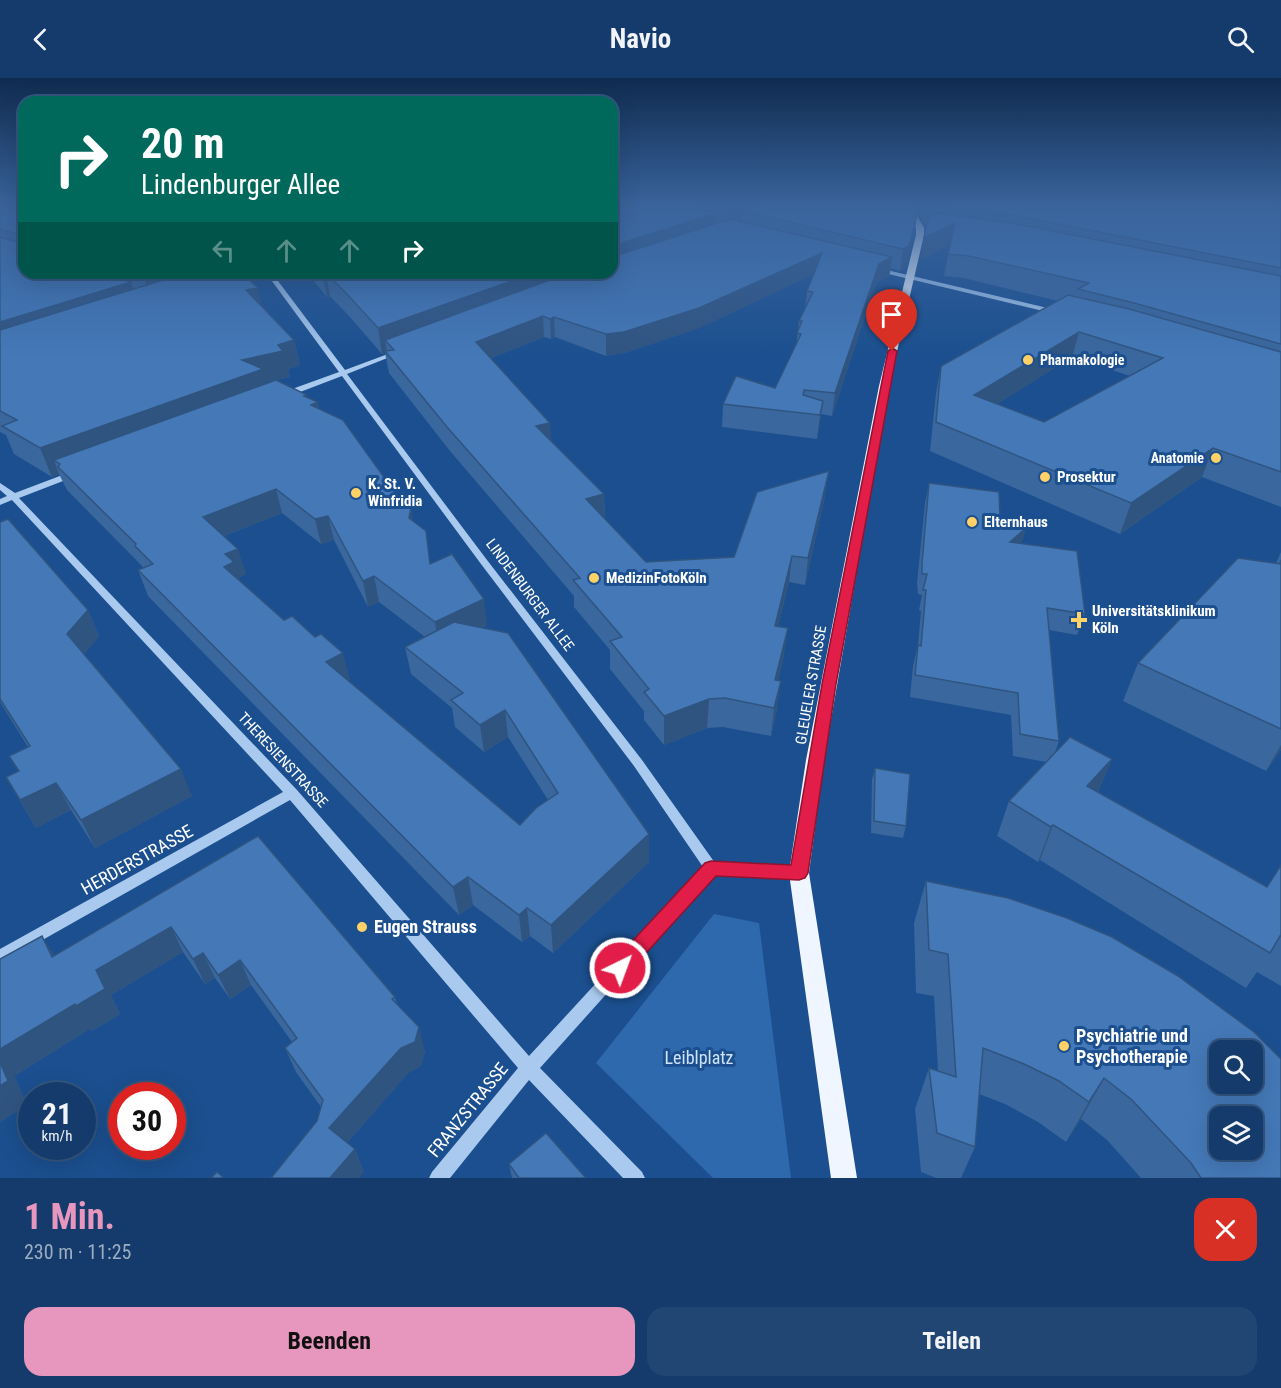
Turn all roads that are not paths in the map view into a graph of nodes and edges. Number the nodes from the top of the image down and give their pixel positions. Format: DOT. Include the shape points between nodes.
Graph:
graph roads {
  1 [pos="916,256"];
  2 [pos="866,266"];
  3 [pos="910,277"];
  4 [pos="234,279"];
  5 [pos="273,279"];
  6 [pos="222,283"];
  7 [pos="1059,313"];
  8 [pos="410,347"];
  9 [pos="342,373"];
  10 [pos="272,399"];
  11 [pos="80,472"];
  12 [pos="0,486"];
  13 [pos="14,497"];
  14 [pos="0,502"];
  15 [pos="292,793"];
  16 [pos="711,868"];
  17 [pos="799,873"];
  18 [pos="0,957"];
  19 [pos="529,1068"];
  20 [pos="438,1178"];
  21 [pos="636,1178"];
  22 [pos="844,1178"];
  1 -- 3 [label="main road, GLEUELER STRASSE"];
  2 -- 3 [label="street"];
  3 -- 7 [label="street"];
  3 -- 17 [label="main road, GLEUELER STRASSE" via="865,489 815,760"];
  4 -- 6 [label="street"];
  5 -- 9 [label="street, LINDENBURGER ALLEE"];
  8 -- 9 [label="street"];
  9 -- 10 [label="street"];
  9 -- 16 [label="street, LINDENBURGER ALLEE" via="638,763"];
  11 -- 13 [label="street"];
  12 -- 13 [label="street, THERESIENSTRASSE"];
  13 -- 14 [label="street"];
  13 -- 15 [label="street, THERESIENSTRASSE"];
  15 -- 18 [label="street, HERDERSTRASSE"];
  15 -- 19 [label="street, THERESIENSTRASSE"];
  16 -- 17 [label="street"];
  16 -- 19 [label="street"];
  17 -- 22 [label="main road, GLEUELER STRASSE"];
  19 -- 20 [label="street, FRANZSTRASSE"];
  19 -- 21 [label="street"];
}
